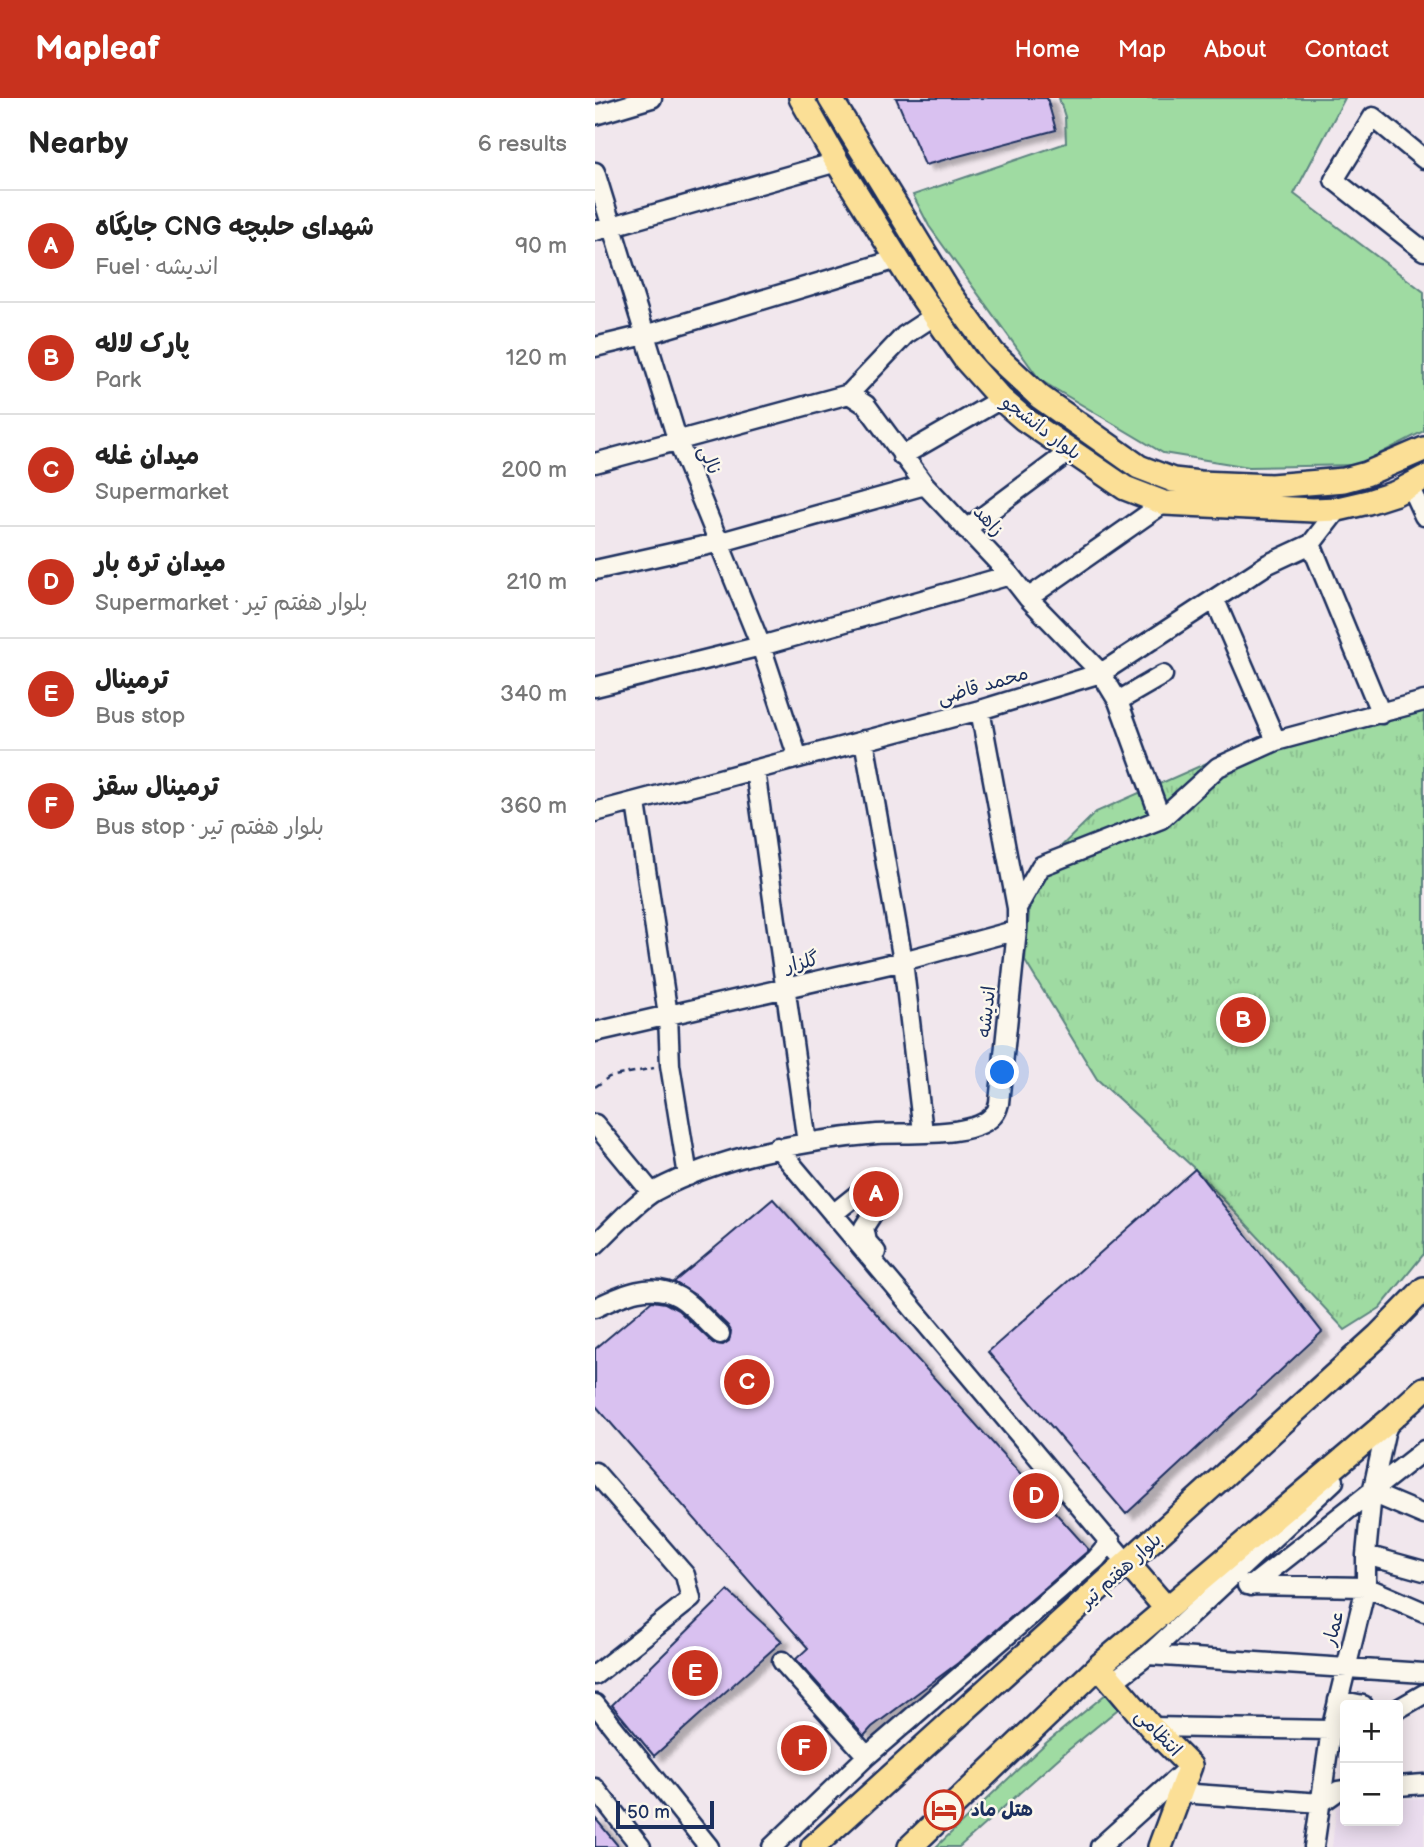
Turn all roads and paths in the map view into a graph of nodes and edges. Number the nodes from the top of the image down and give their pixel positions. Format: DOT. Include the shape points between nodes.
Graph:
graph roads {
  1 [pos="652,98"];
  2 [pos="801,98"];
  3 [pos="833,104"];
  4 [pos="595,115"];
  5 [pos="813,120"];
  6 [pos="1424,159"];
  7 [pos="838,162"];
  8 [pos="595,172"];
  9 [pos="604,229"];
  10 [pos="1424,251"];
  11 [pos="898,259"];
  12 [pos="934,316"];
  13 [pos="645,335"];
  14 [pos="595,347"];
  15 [pos="849,394"];
  16 [pos="1001,399"];
  17 [pos="678,442"];
  18 [pos="1424,449"];
  19 [pos="1069,452"];
  20 [pos="902,456"];
  21 [pos="595,463"];
  22 [pos="1417,482"];
  23 [pos="925,485"];
  24 [pos="1164,503"];
  25 [pos="1338,509"];
  26 [pos="1424,516"];
  27 [pos="966,528"];
  28 [pos="721,542"];
  29 [pos="1311,544"];
  30 [pos="595,570"];
  31 [pos="1010,575"];
  32 [pos="1028,598"];
  33 [pos="1215,600"];
  34 [pos="761,646"];
  35 [pos="1101,673"];
  36 [pos="1163,675"];
  37 [pos="595,687"];
  38 [pos="1118,701"];
  39 [pos="1424,701"];
  40 [pos="980,710"];
  41 [pos="1381,714"];
  42 [pos="864,740"];
  43 [pos="1276,741"];
  44 [pos="798,758"];
  45 [pos="755,770"];
  46 [pos="636,803"];
  47 [pos="595,812"];
  48 [pos="1161,819"];
  49 [pos="1017,908"];
  50 [pos="1017,930"];
  51 [pos="903,961"];
  52 [pos="786,989"];
  53 [pos="668,1016"];
  54 [pos="595,1032"];
  55 [pos="670,1065"];
  56 [pos="595,1087"];
  57 [pos="595,1124"];
  58 [pos="923,1132"];
  59 [pos="807,1143"];
  60 [pos="777,1147"];
  61 [pos="688,1176"];
  62 [pos="652,1193"];
  63 [pos="833,1214"];
  64 [pos="595,1245"];
  65 [pos="1424,1289"];
  66 [pos="595,1308"];
  67 [pos="720,1334"];
  68 [pos="1424,1389"];
  69 [pos="1388,1426"];
  70 [pos="1017,1431"];
  71 [pos="1423,1454"];
  72 [pos="595,1472"];
  73 [pos="1372,1493"];
  74 [pos="1424,1515"];
  75 [pos="1111,1541"];
  76 [pos="1366,1555"];
  77 [pos="1128,1564"];
  78 [pos="1424,1571"];
  79 [pos="1226,1582"];
  80 [pos="1251,1586"];
  81 [pos="1366,1587"];
  82 [pos="1166,1608"];
  83 [pos="1424,1612"];
  84 [pos="1147,1655"];
  85 [pos="782,1661"];
  86 [pos="1345,1667"];
  87 [pos="1424,1673"];
  88 [pos="595,1675"];
  89 [pos="1105,1675"];
  90 [pos="1424,1694"];
  91 [pos="1339,1700"];
  92 [pos="595,1704"];
  93 [pos="1403,1706"];
  94 [pos="1151,1727"];
  95 [pos="1331,1730"];
  96 [pos="867,1756"];
  97 [pos="1190,1766"];
  98 [pos="1424,1784"];
  99 [pos="1403,1786"];
  100 [pos="595,1788"];
  101 [pos="1340,1791"];
  102 [pos="1180,1793"];
  103 [pos="1321,1803"];
  104 [pos="641,1847"];
  105 [pos="709,1847"];
  106 [pos="772,1847"];
  107 [pos="813,1847"];
  108 [pos="910,1847"];
  109 [pos="1100,1847"];
  110 [pos="1160,1847"];
  111 [pos="1168,1847"];
  112 [pos="1314,1847"];
  1 -- 4 [label="street"];
  2 -- 5 [label="main road, بلوار دانشجو"];
  3 -- 5 [label="main road"];
  3 -- 18 [label="main road, بلوار دانشجو" via="948,291 993,353 1040,397 1139,467 1173,480 1271,486 1355,477"];
  5 -- 7 [label="main road, بلوار دانشجو"];
  6 -- 10 [label="street" via="1373,117 1334,180"];
  7 -- 9 [label="street"];
  7 -- 11 [label="main road, بلوار دانشجو"];
  8 -- 9 [label="street, نالی"];
  9 -- 13 [label="street, نالی"];
  11 -- 12 [label="main road, بلوار دانشجو"];
  11 -- 13 [label="street"];
  12 -- 15 [label="street" via="905,335"];
  12 -- 16 [label="main road, بلوار دانشجو"];
  13 -- 14 [label="street"];
  13 -- 17 [label="street, نالی"];
  15 -- 17 [label="street"];
  15 -- 20 [label="street, زاهد" via="866,405"];
  16 -- 19 [label="main road, بلوار دانشجو"];
  16 -- 20 [label="street"];
  17 -- 21 [label="street"];
  17 -- 28 [label="street, نالی"];
  19 -- 24 [label="main road, بلوار دانشجو" via="1125,488"];
  19 -- 27 [label="street"];
  20 -- 23 [label="street, زاهد"];
  22 -- 25 [label="main road, بلوار دانشجو"];
  22 -- 26 [label="street"];
  23 -- 27 [label="street, زاهد"];
  23 -- 28 [label="street"];
  24 -- 25 [label="main road, بلوار دانشجو"];
  24 -- 32 [label="street"];
  25 -- 29 [label="street, محمد قاضی"];
  27 -- 31 [label="street, زاهد"];
  28 -- 30 [label="street"];
  28 -- 34 [label="street, نالی"];
  29 -- 33 [label="street, محمد قاضی" via="1268,564"];
  29 -- 41 [label="street"];
  31 -- 32 [label="street, زاهد"];
  31 -- 34 [label="street"];
  32 -- 35 [label="street, زاهد"];
  33 -- 35 [label="street, محمد قاضی"];
  33 -- 43 [label="street"];
  34 -- 37 [label="street"];
  34 -- 44 [label="street, نالی"];
  35 -- 38 [label="street, زاهد"];
  35 -- 40 [label="street, محمد قاضی"];
  36 -- 38 [label="street"];
  38 -- 48 [label="street, زاهد"];
  39 -- 41 [label="street, اندیشه"];
  40 -- 42 [label="street, محمد قاضی"];
  40 -- 49 [label="street"];
  41 -- 43 [label="street, اندیشه"];
  42 -- 44 [label="street, محمد قاضی"];
  42 -- 51 [label="street"];
  43 -- 48 [label="street, اندیشه" via="1218,767"];
  44 -- 45 [label="street, محمد قاضی"];
  45 -- 46 [label="street, محمد قاضی"];
  45 -- 52 [label="street"];
  46 -- 47 [label="street, محمد قاضی"];
  46 -- 53 [label="street"];
  48 -- 49 [label="street, اندیشه" via="1041,866"];
  49 -- 50 [label="street, اندیشه"];
  50 -- 51 [label="street, گلزار"];
  50 -- 58 [label="street, اندیشه" via="995,1114 965,1130"];
  51 -- 52 [label="street, گلزار"];
  51 -- 58 [label="street"];
  52 -- 53 [label="street, گلزار"];
  52 -- 59 [label="street"];
  53 -- 54 [label="street, گلزار"];
  53 -- 55 [label="street"];
  55 -- 56 [label="path" via="610,1077"];
  55 -- 61 [label="street"];
  57 -- 62 [label="street"];
  58 -- 59 [label="street, اندیشه"];
  59 -- 60 [label="street, اندیشه"];
  60 -- 61 [label="street, اندیشه"];
  60 -- 63 [label="street"];
  61 -- 62 [label="street, اندیشه"];
  62 -- 64 [label="street, اندیشه"];
  63 -- 70 [label="street"];
  63 -- 70 [label="street" via="868,1186 886,1202 864,1227 867,1242 1013,1407"];
  65 -- 77 [label="main road, بلوار هفتم تیر"];
  66 -- 67 [label="street" via="625,1293 653,1290 678,1296"];
  68 -- 69 [label="main road"];
  69 -- 73 [label="street, عمار"];
  69 -- 79 [label="street"];
  69 -- 82 [label="main road"];
  70 -- 75 [label="street"];
  71 -- 73 [label="street"];
  72 -- 88 [label="street" via="685,1575 691,1599"];
  73 -- 74 [label="street"];
  73 -- 76 [label="street, عمار"];
  73 -- 80 [label="street"];
  75 -- 77 [label="street"];
  75 -- 96 [label="street" via="1096,1559"];
  76 -- 78 [label="street"];
  76 -- 81 [label="street, عمار"];
  77 -- 82 [label="main road"];
  77 -- 107 [label="main road, بلوار هفتم تیر"];
  79 -- 80 [label="street"];
  79 -- 84 [label="street"];
  80 -- 81 [label="street"];
  81 -- 83 [label="street"];
  81 -- 86 [label="street, عمار"];
  82 -- 89 [label="main road"];
  84 -- 86 [label="street"];
  84 -- 89 [label="street"];
  85 -- 96 [label="street"];
  86 -- 87 [label="street"];
  86 -- 91 [label="street, عمار"];
  89 -- 94 [label="main road, انتظامی"];
  89 -- 108 [label="main road"];
  90 -- 93 [label="street"];
  91 -- 95 [label="street, عمار"];
  92 -- 105 [label="street"];
  94 -- 95 [label="street"];
  94 -- 97 [label="main road, انتظامی"];
  95 -- 103 [label="street, عمار"];
  96 -- 106 [label="street"];
  97 -- 102 [label="main road, انتظامی"];
  97 -- 109 [label="street"];
  98 -- 99 [label="street"];
  100 -- 104 [label="street"];
  101 -- 103 [label="street"];
  102 -- 103 [label="street"];
  102 -- 110 [label="main road, انتظامی"];
  103 -- 112 [label="street, عمار"];
  110 -- 111 [label="street"];
}
